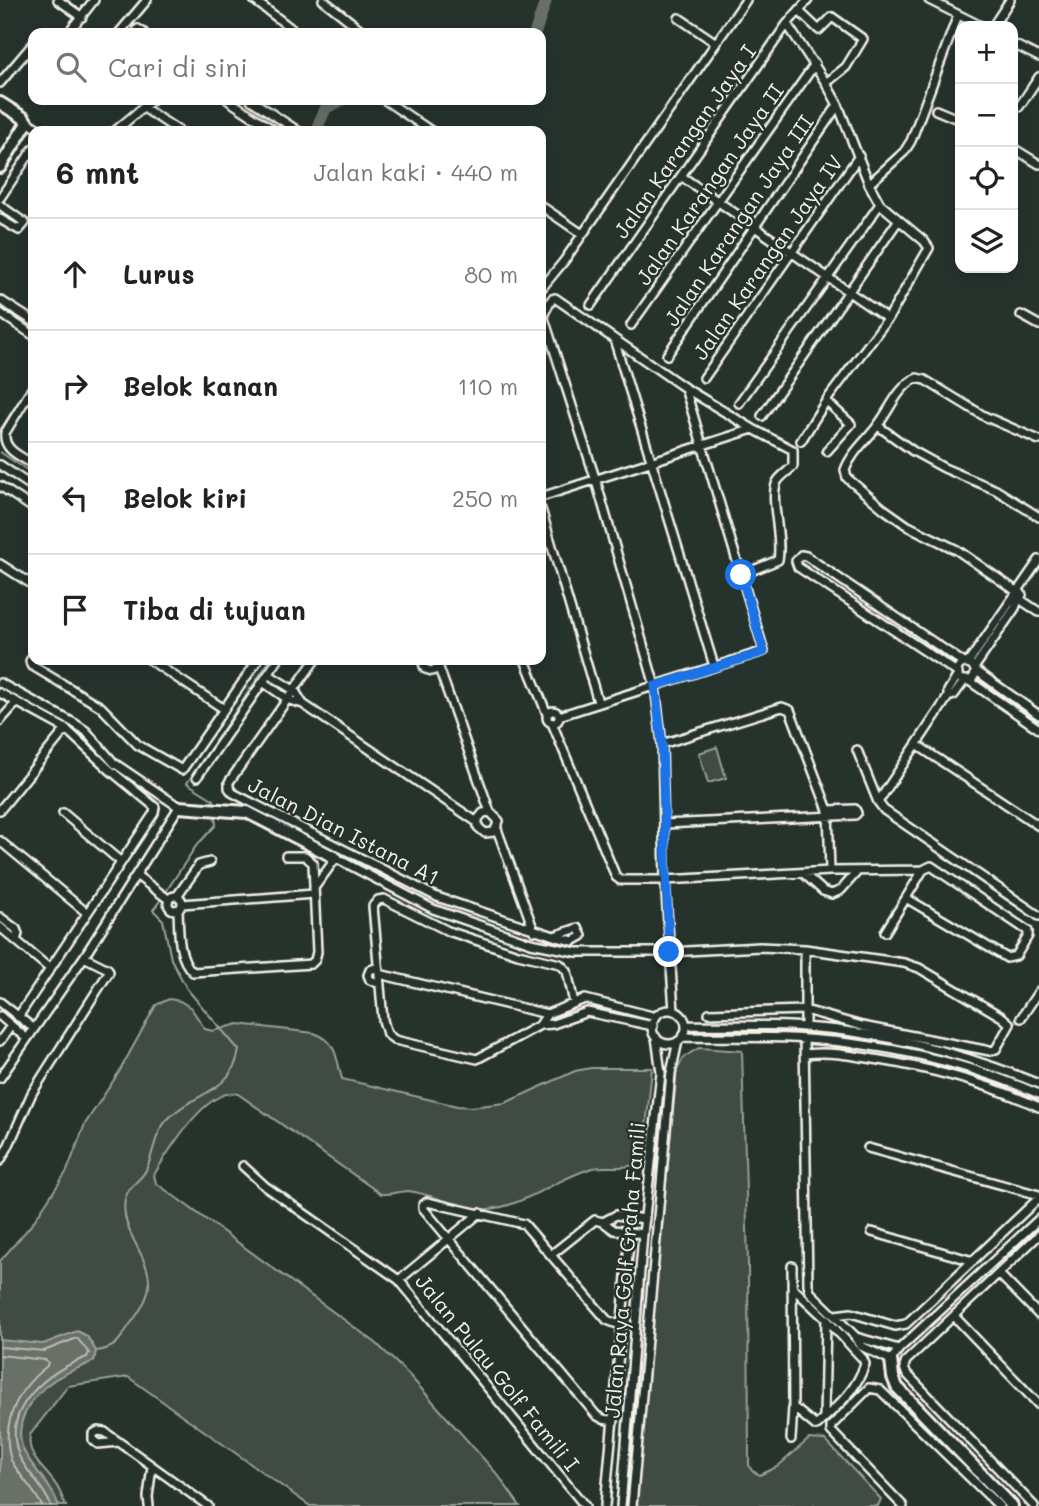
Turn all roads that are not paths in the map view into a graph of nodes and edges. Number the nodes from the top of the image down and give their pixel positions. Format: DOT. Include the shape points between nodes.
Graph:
graph roads {
  1 [pos="58,0"];
  2 [pos="94,0"];
  3 [pos="147,0"];
  4 [pos="254,0"];
  5 [pos="323,0"];
  6 [pos="747,0"];
  7 [pos="808,0"];
  8 [pos="1010,0"];
  9 [pos="935,1"];
  10 [pos="799,11"];
  11 [pos="958,15"];
  12 [pos="82,16"];
  13 [pos="679,18"];
  14 [pos="971,21"];
  15 [pos="996,21"];
  16 [pos="788,24"];
  17 [pos="72,28"];
  18 [pos="123,28"];
  19 [pos="290,28"];
  20 [pos="359,28"];
  21 [pos="716,43"];
  22 [pos="1018,46"];
  23 [pos="28,50"];
  24 [pos="1039,57"];
  25 [pos="815,64"];
  26 [pos="1039,77"];
  27 [pos="0,83"];
  28 [pos="826,83"];
  29 [pos="0,103"];
  30 [pos="147,105"];
  31 [pos="236,105"];
  32 [pos="259,105"];
  33 [pos="392,105"];
  34 [pos="838,105"];
  35 [pos="1019,107"];
  36 [pos="144,108"];
  37 [pos="936,110"];
  38 [pos="955,118"];
  39 [pos="26,121"];
  40 [pos="34,126"];
  41 [pos="121,126"];
  42 [pos="171,126"];
  43 [pos="267,126"];
  44 [pos="290,126"];
  45 [pos="424,126"];
  46 [pos="1018,151"];
  47 [pos="28,156"];
  48 [pos="859,156"];
  49 [pos="1039,164"];
  50 [pos="0,167"];
  51 [pos="681,176"];
  52 [pos="869,184"];
  53 [pos="0,198"];
  54 [pos="718,202"];
  55 [pos="880,204"];
  56 [pos="0,205"];
  57 [pos="546,209"];
  58 [pos="0,219"];
  59 [pos="898,221"];
  60 [pos="756,226"];
  61 [pos="582,234"];
  62 [pos="793,251"];
  63 [pos="829,278"];
  64 [pos="546,285"];
  65 [pos="849,292"];
  66 [pos="0,300"];
  67 [pos="591,305"];
  68 [pos="546,309"];
  69 [pos="0,313"];
  70 [pos="1021,315"];
  71 [pos="28,318"];
  72 [pos="888,319"];
  73 [pos="631,325"];
  74 [pos="1039,325"];
  75 [pos="546,328"];
  76 [pos="28,332"];
  77 [pos="614,337"];
  78 [pos="667,355"];
  79 [pos="705,378"];
  80 [pos="685,388"];
  81 [pos="28,396"];
  82 [pos="826,401"];
  83 [pos="739,403"];
  84 [pos="762,416"];
  85 [pos="878,426"];
  86 [pos="753,429"];
  87 [pos="1039,440"];
  88 [pos="801,441"];
  89 [pos="703,445"];
  90 [pos="827,451"];
  91 [pos="28,461"];
  92 [pos="651,463"];
  93 [pos="0,465"];
  94 [pos="596,481"];
  95 [pos="28,484"];
  96 [pos="0,486"];
  97 [pos="546,496"];
  98 [pos="28,505"];
  99 [pos="1039,517"];
  100 [pos="546,526"];
  101 [pos="1039,560"];
  102 [pos="0,564"];
  103 [pos="741,575"];
  104 [pos="28,581"];
  105 [pos="1019,594"];
  106 [pos="1039,612"];
  107 [pos="31,665"];
  108 [pos="158,665"];
  109 [pos="255,665"];
  110 [pos="274,665"];
  111 [pos="312,665"];
  112 [pos="423,665"];
  113 [pos="438,665"];
  114 [pos="440,665"];
  115 [pos="527,665"];
  116 [pos="714,666"];
  117 [pos="970,666"];
  118 [pos="268,674"];
  119 [pos="962,677"];
  120 [pos="262,682"];
  121 [pos="0,683"];
  122 [pos="655,686"];
  123 [pos="295,691"];
  124 [pos="0,693"];
  125 [pos="289,700"];
  126 [pos="16,702"];
  127 [pos="598,702"];
  128 [pos="303,704"];
  129 [pos="224,709"];
  130 [pos="547,714"];
  131 [pos="1039,715"];
  132 [pos="559,716"];
  133 [pos="0,722"];
  134 [pos="552,723"];
  135 [pos="66,729"];
  136 [pos="1039,729"];
  137 [pos="662,744"];
  138 [pos="917,745"];
  139 [pos="857,750"];
  140 [pos="197,777"];
  141 [pos="878,802"];
  142 [pos="179,807"];
  143 [pos="0,810"];
  144 [pos="63,813"];
  145 [pos="491,813"];
  146 [pos="829,813"];
  147 [pos="477,822"];
  148 [pos="664,824"];
  149 [pos="1039,826"];
  150 [pos="497,828"];
  151 [pos="0,841"];
  152 [pos="286,856"];
  153 [pos="336,858"];
  154 [pos="121,862"];
  155 [pos="210,862"];
  156 [pos="923,870"];
  157 [pos="830,872"];
  158 [pos="857,872"];
  159 [pos="803,873"];
  160 [pos="136,875"];
  161 [pos="665,880"];
  162 [pos="314,891"];
  163 [pos="177,896"];
  164 [pos="906,898"];
  165 [pos="167,899"];
  166 [pos="180,907"];
  167 [pos="86,913"];
  168 [pos="1039,916"];
  169 [pos="0,917"];
  170 [pos="0,927"];
  171 [pos="534,931"];
  172 [pos="885,932"];
  173 [pos="554,936"];
  174 [pos="16,940"];
  175 [pos="805,949"];
  176 [pos="669,952"];
  177 [pos="83,957"];
  178 [pos="50,969"];
  179 [pos="379,971"];
  180 [pos="1039,991"];
  181 [pos="0,1002"];
  182 [pos="574,1003"];
  183 [pos="805,1010"];
  184 [pos="674,1011"];
  185 [pos="709,1013"];
  186 [pos="547,1014"];
  187 [pos="0,1016"];
  188 [pos="18,1017"];
  189 [pos="656,1017"];
  190 [pos="1021,1017"];
  191 [pos="553,1024"];
  192 [pos="540,1025"];
  193 [pos="686,1025"];
  194 [pos="11,1026"];
  195 [pos="653,1026"];
  196 [pos="805,1027"];
  197 [pos="33,1028"];
  198 [pos="656,1037"];
  199 [pos="26,1038"];
  200 [pos="680,1039"];
  201 [pos="804,1039"];
  202 [pos="0,1041"];
  203 [pos="805,1054"];
  204 [pos="0,1079"];
  205 [pos="1039,1084"];
  206 [pos="1039,1094"];
  207 [pos="1039,1107"];
  208 [pos="868,1148"];
  209 [pos="0,1161"];
  210 [pos="243,1166"];
  211 [pos="1039,1196"];
  212 [pos="480,1213"];
  213 [pos="645,1219"];
  214 [pos="1039,1219"];
  215 [pos="603,1222"];
  216 [pos="630,1232"];
  217 [pos="872,1232"];
  218 [pos="643,1234"];
  219 [pos="1039,1235"];
  220 [pos="450,1238"];
  221 [pos="551,1255"];
  222 [pos="973,1261"];
  223 [pos="792,1266"];
  224 [pos="999,1273"];
  225 [pos="399,1280"];
  226 [pos="794,1289"];
  227 [pos="835,1315"];
  228 [pos="1039,1315"];
  229 [pos="954,1316"];
  230 [pos="826,1319"];
  231 [pos="622,1326"];
  232 [pos="856,1337"];
  233 [pos="899,1349"];
  234 [pos="877,1354"];
  235 [pos="891,1360"];
  236 [pos="865,1364"];
  237 [pos="1039,1405"];
  238 [pos="793,1407"];
  239 [pos="824,1418"];
  240 [pos="614,1421"];
  241 [pos="790,1438"];
  242 [pos="119,1443"];
  243 [pos="152,1466"];
  244 [pos="1039,1497"];
  245 [pos="1033,1505"];
  246 [pos="149,1506"];
  247 [pos="208,1506"];
  248 [pos="585,1506"];
  249 [pos="605,1506"];
  250 [pos="621,1506"];
  251 [pos="632,1506"];
  252 [pos="903,1506"];
  253 [pos="999,1506"];
  254 [pos="1012,1506"];
  1 -- 12 [label="street"];
  2 -- 12 [label="street"];
  3 -- 18 [label="street"];
  4 -- 19 [label="street"];
  5 -- 20 [label="street"];
  6 -- 21 [label="street, Jalan Karangan Jaya I"];
  7 -- 10 [label="street, Jalan Karangan Jaya I"];
  8 -- 15 [label="street"];
  9 -- 11 [label="street"];
  10 -- 16 [label="street, Jalan Karangan Jaya I"];
  10 -- 28 [label="street" via="819,30 832,17 863,39 846,67"];
  11 -- 14 [label="street"];
  11 -- 52 [label="street" via="908,147"];
  12 -- 17 [label="street"];
  13 -- 21 [label="street"];
  16 -- 25 [label="street"];
  16 -- 51 [label="street, Jalan Karangan Jaya I"];
  21 -- 61 [label="street, Jalan Karangan Jaya I"];
  22 -- 24 [label="street"];
  23 -- 27 [label="street"];
  25 -- 28 [label="street"];
  25 -- 54 [label="street, Jalan Karangan Jaya II"];
  26 -- 35 [label="street"];
  28 -- 34 [label="street"];
  29 -- 39 [label="street"];
  30 -- 36 [label="street"];
  31 -- 43 [label="street"];
  32 -- 44 [label="street"];
  33 -- 45 [label="street"];
  34 -- 48 [label="street"];
  34 -- 60 [label="street, Jalan Karangan Jaya III"];
  36 -- 41 [label="street"];
  36 -- 42 [label="street"];
  37 -- 38 [label="street"];
  39 -- 40 [label="street"];
  39 -- 50 [label="street"];
  46 -- 49 [label="street"];
  47 -- 53 [label="street"];
  48 -- 52 [label="street"];
  48 -- 62 [label="street, Jalan Karangan Jaya IV"];
  51 -- 54 [label="street"];
  51 -- 67 [label="street, Jalan Karangan Jaya I"];
  52 -- 55 [label="street"];
  54 -- 60 [label="street"];
  54 -- 73 [label="street, Jalan Karangan Jaya II"];
  55 -- 59 [label="street"];
  55 -- 63 [label="street"];
  56 -- 58 [label="street" via="25,223 20,230"];
  57 -- 61 [label="street"];
  59 -- 65 [label="street"];
  59 -- 72 [label="street" via="924,241 929,252"];
  60 -- 62 [label="street"];
  60 -- 78 [label="street, Jalan Karangan Jaya III"];
  61 -- 64 [label="street, Jalan Karangan Jaya I"];
  62 -- 63 [label="street"];
  62 -- 79 [label="street, Jalan Karangan Jaya IV"];
  63 -- 65 [label="street"];
  63 -- 83 [label="street"];
  65 -- 72 [label="street"];
  65 -- 84 [label="street"];
  66 -- 71 [label="street"];
  68 -- 77 [label="street" via="555,298"];
  69 -- 76 [label="street"];
  70 -- 74 [label="street"];
  72 -- 82 [label="street"];
  75 -- 94 [label="street"];
  77 -- 80 [label="street"];
  77 -- 92 [label="street"];
  80 -- 86 [label="street"];
  80 -- 89 [label="street"];
  81 -- 91 [label="street" via="4,438 8,448"];
  82 -- 88 [label="street"];
  82 -- 90 [label="street" via="851,424"];
  85 -- 87 [label="street" via="906,385 917,378 984,416"];
  85 -- 99 [label="street" via="913,451 996,490"];
  85 -- 105 [label="street" via="847,464 847,478 908,526 957,550"];
  86 -- 89 [label="street"];
  86 -- 103 [label="street" via="790,447 794,456 793,466 776,485 778,559"];
  89 -- 92 [label="street"];
  89 -- 103 [label="street"];
  92 -- 94 [label="street"];
  92 -- 116 [label="street"];
  93 -- 95 [label="street"];
  94 -- 97 [label="street"];
  94 -- 122 [label="street"];
  96 -- 98 [label="street"];
  100 -- 127 [label="street"];
  101 -- 105 [label="street"];
  102 -- 104 [label="street"];
  103 -- 116 [label="street" via="765,650"];
  105 -- 106 [label="street"];
  105 -- 117 [label="street"];
  107 -- 129 [label="street" via="101,707 138,745 181,769"];
  108 -- 129 [label="street"];
  109 -- 129 [label="street"];
  110 -- 118 [label="street"];
  111 -- 123 [label="street, Jalan Dian Istana A1"];
  112 -- 113 [label="street" via="428,671"];
  114 -- 145 [label="street"];
  115 -- 130 [label="street"];
  116 -- 122 [label="street"];
  117 -- 119 [label="street" via="960,665"];
  117 -- 119 [label="street" via="973,677"];
  117 -- 119 [label="street" via="806,556 796,561 798,567"];
  117 -- 131 [label="street"];
  118 -- 120 [label="street"];
  118 -- 123 [label="street"];
  119 -- 136 [label="street"];
  119 -- 138 [label="street"];
  120 -- 125 [label="street"];
  120 -- 140 [label="street"];
  121 -- 142 [label="street" via="86,731 114,762"];
  122 -- 127 [label="street"];
  122 -- 137 [label="street"];
  123 -- 125 [label="street, Jalan Dian Istana A1"];
  123 -- 128 [label="street"];
  124 -- 126 [label="street"];
  125 -- 128 [label="street"];
  125 -- 171 [label="street, Jalan Dian Istana A1" via="229,782 233,793 437,897"];
  126 -- 133 [label="street"];
  126 -- 135 [label="street"];
  127 -- 132 [label="street"];
  128 -- 147 [label="street"];
  130 -- 132 [label="street" via="554,711"];
  130 -- 134 [label="street"];
  132 -- 134 [label="street"];
  134 -- 161 [label="street" via="616,877"];
  135 -- 143 [label="street"];
  135 -- 154 [label="street" via="155,805"];
  137 -- 146 [label="street" via="786,708 793,713"];
  137 -- 148 [label="street"];
  138 -- 141 [label="street"];
  138 -- 149 [label="street"];
  139 -- 141 [label="street"];
  141 -- 168 [label="street"];
  142 -- 153 [label="street" via="254,815"];
  142 -- 160 [label="street"];
  144 -- 154 [label="street"];
  145 -- 147 [label="street"];
  145 -- 150 [label="street" via="499,821"];
  146 -- 148 [label="street"];
  146 -- 157 [label="street"];
  147 -- 150 [label="street" via="485,833"];
  148 -- 161 [label="street"];
  150 -- 171 [label="street"];
  151 -- 167 [label="street"];
  152 -- 162 [label="street" via="310,858"];
  153 -- 162 [label="street"];
  153 -- 176 [label="street" via="433,909 531,943 584,953"];
  154 -- 167 [label="street"];
  155 -- 163 [label="street" via="199,865"];
  156 -- 158 [label="street"];
  156 -- 164 [label="street"];
  156 -- 164 [label="street" via="935,867 1024,927 1028,936 1016,956 1007,958"];
  157 -- 158 [label="street"];
  157 -- 159 [label="street"];
  158 -- 159 [label="street" via="832,894"];
  159 -- 161 [label="street"];
  160 -- 165 [label="street"];
  160 -- 177 [label="street"];
  161 -- 176 [label="street"];
  162 -- 166 [label="street"];
  162 -- 166 [label="street" via="317,953 315,960 304,965 193,972 182,954"];
  163 -- 165 [label="street"];
  163 -- 166 [label="street"];
  164 -- 172 [label="street"];
  165 -- 166 [label="street" via="171,909"];
  167 -- 178 [label="street"];
  169 -- 174 [label="street" via="16,929"];
  170 -- 174 [label="street"];
  171 -- 173 [label="street, Jalan Dian Istana A1"];
  174 -- 178 [label="street"];
  175 -- 176 [label="street"];
  175 -- 183 [label="street"];
  175 -- 183 [label="street" via="911,965 1002,1017 1010,1028 996,1049 980,1051"];
  176 -- 184 [label="street"];
  177 -- 197 [label="street"];
  177 -- 209 [label="street" via="109,972 32,1093"];
  178 -- 188 [label="street"];
  179 -- 182 [label="street" via="373,906 384,899 448,931 560,964 567,971"];
  179 -- 186 [label="street"];
  179 -- 192 [label="street" via="372,969 368,975 380,984 383,1020 391,1038 480,1058"];
  180 -- 190 [label="street"];
  181 -- 188 [label="street"];
  182 -- 186 [label="street"];
  182 -- 189 [label="street" via="589,1000"];
  183 -- 185 [label="street"];
  183 -- 196 [label="street"];
  184 -- 189 [label="street"];
  184 -- 193 [label="street"];
  186 -- 191 [label="street"];
  186 -- 192 [label="street"];
  187 -- 194 [label="street"];
  188 -- 197 [label="street"];
  189 -- 195 [label="street"];
  191 -- 192 [label="street"];
  191 -- 195 [label="street" via="592,1011"];
  193 -- 196 [label="street"];
  193 -- 200 [label="street"];
  194 -- 199 [label="street"];
  194 -- 202 [label="street"];
  195 -- 198 [label="street"];
  196 -- 205 [label="street" via="927,1047"];
  197 -- 199 [label="street"];
  198 -- 200 [label="street" via="669,1043"];
  198 -- 213 [label="street, Jalan Raya Golf Graha Famili" via="661,1073"];
  199 -- 204 [label="street"];
  200 -- 201 [label="street"];
  200 -- 251 [label="street, Jalan Raya Golf Graha Famili" via="671,1073"];
  201 -- 203 [label="street"];
  201 -- 206 [label="street" via="921,1055"];
  203 -- 207 [label="street" via="829,1052 915,1066"];
  203 -- 227 [label="street" via="808,1284 810,1292"];
  208 -- 211 [label="street"];
  210 -- 225 [label="street, Jalan Pulau Golf Famili I"];
  211 -- 222 [label="street"];
  212 -- 220 [label="street"];
  212 -- 220 [label="street" via="427,1202 423,1205"];
  212 -- 221 [label="street" via="524,1224"];
  213 -- 215 [label="street" via="616,1215"];
  213 -- 218 [label="street, Jalan Raya Golf Graha Famili"];
  214 -- 233 [label="street"];
  215 -- 216 [label="street" via="614,1230"];
  215 -- 221 [label="street" via="595,1220"];
  216 -- 218 [label="street"];
  216 -- 231 [label="street"];
  217 -- 222 [label="street"];
  218 -- 250 [label="street, Jalan Raya Golf Graha Famili"];
  219 -- 224 [label="street"];
  220 -- 225 [label="street"];
  220 -- 240 [label="street" via="597,1415"];
  221 -- 231 [label="street" via="607,1320"];
  222 -- 227 [label="street" via="906,1324 895,1326 851,1313"];
  223 -- 226 [label="street"];
  224 -- 228 [label="street"];
  224 -- 229 [label="street"];
  225 -- 248 [label="street, Jalan Pulau Golf Famili I"];
  226 -- 230 [label="street"];
  226 -- 238 [label="street"];
  227 -- 232 [label="street"];
  229 -- 237 [label="street"];
  229 -- 245 [label="street" via="906,1361 906,1373"];
  230 -- 236 [label="street"];
  230 -- 239 [label="street"];
  231 -- 240 [label="street"];
  232 -- 233 [label="street"];
  232 -- 234 [label="street"];
  233 -- 235 [label="street"];
  234 -- 235 [label="street"];
  234 -- 236 [label="street"];
  235 -- 254 [label="street" via="897,1387"];
  236 -- 239 [label="street" via="855,1389"];
  238 -- 239 [label="street" via="816,1426"];
  238 -- 241 [label="street"];
  240 -- 249 [label="street"];
  242 -- 243 [label="street"];
  243 -- 246 [label="street"];
  243 -- 247 [label="street"];
  244 -- 245 [label="street"];
  252 -- 253 [label="street" via="831,1431 869,1388 880,1390"];
}
